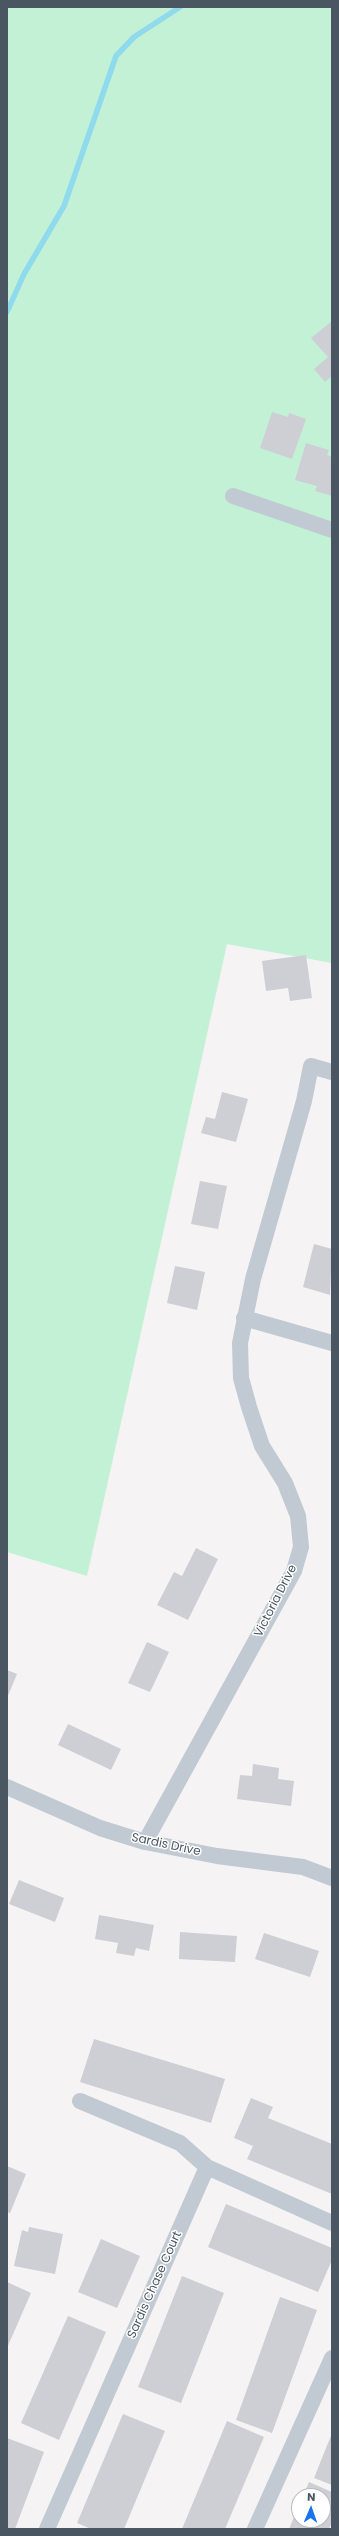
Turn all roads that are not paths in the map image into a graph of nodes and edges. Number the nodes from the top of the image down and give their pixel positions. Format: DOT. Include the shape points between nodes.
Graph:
graph roads {
  1 [pos="233,496"];
  2 [pos="332,530"];
  3 [pos="332,1072"];
  4 [pos="244,1318"];
  5 [pos="332,1343"];
  6 [pos="7,1787"];
  7 [pos="145,1842"];
  8 [pos="332,1878"];
  9 [pos="80,2101"];
  10 [pos="207,2167"];
  11 [pos="332,2223"];
  12 [pos="332,2358"];
  13 [pos="47,2529"];
  14 [pos="255,2529"];
  1 -- 2 [label="street"];
  3 -- 4 [label="street, Victoria Drive" via="311,1066 304,1102"];
  4 -- 5 [label="street"];
  4 -- 7 [label="street, Victoria Drive" via="240,1343 240,1378 262,1446 285,1483 298,1516 301,1547 294,1571"];
  6 -- 7 [label="street, Sardis Drive" via="100,1828"];
  7 -- 8 [label="street, Sardis Drive" via="216,1856 302,1867"];
  9 -- 10 [label="street" via="180,2143"];
  10 -- 11 [label="street"];
  10 -- 13 [label="street, Sardis Chase Court"];
  12 -- 14 [label="street"];
}
